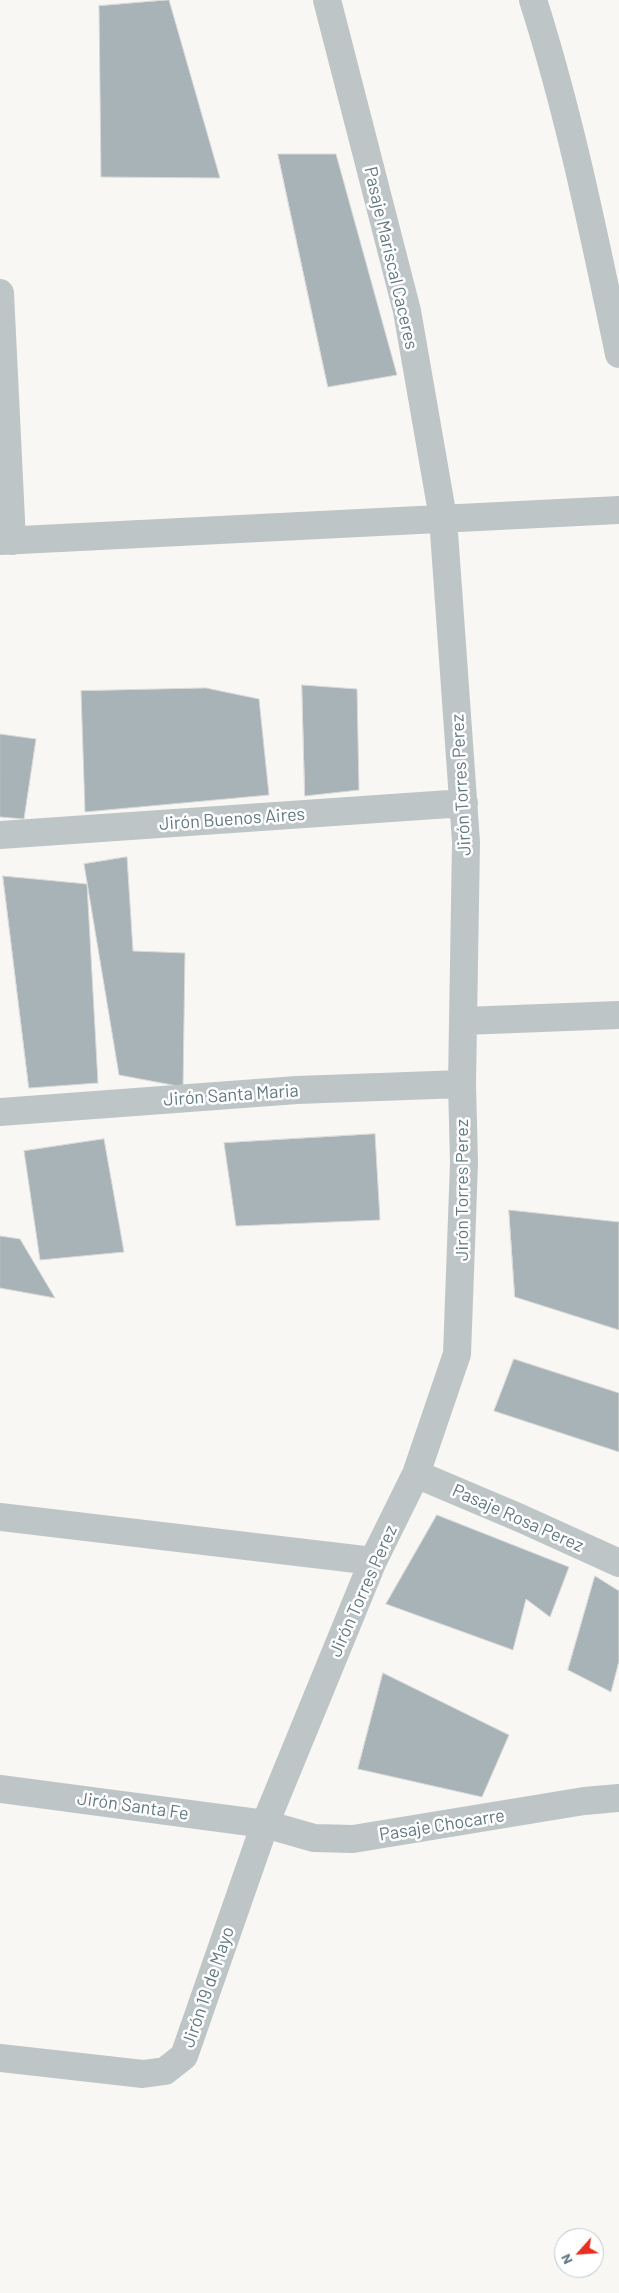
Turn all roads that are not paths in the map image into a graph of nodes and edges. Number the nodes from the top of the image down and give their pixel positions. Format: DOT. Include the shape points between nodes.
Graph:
graph roads {
  1 [pos="327,0"];
  2 [pos="533,0"];
  3 [pos="0,293"];
  4 [pos="619,354"];
  5 [pos="619,510"];
  6 [pos="443,518"];
  7 [pos="6,541"];
  8 [pos="464,803"];
  9 [pos="0,835"];
  10 [pos="619,1015"];
  11 [pos="464,1021"];
  12 [pos="462,1084"];
  13 [pos="0,1112"];
  14 [pos="416,1474"];
  15 [pos="0,1518"];
  16 [pos="373,1561"];
  17 [pos="619,1563"];
  18 [pos="0,1790"];
  19 [pos="619,1798"];
  20 [pos="265,1824"];
  21 [pos="0,2058"];
  1 -- 6 [label="street, Pasaje Mariscal Caceres" via="406,311"];
  2 -- 4 [label="street" via="548,46 590,212"];
  3 -- 7 [label="street"];
  5 -- 6 [label="street"];
  6 -- 7 [label="street"];
  6 -- 8 [label="street, Jirón Torres Perez"];
  8 -- 9 [label="street, Jirón Buenos Aires"];
  8 -- 11 [label="street, Jirón Torres Perez"];
  10 -- 11 [label="street"];
  11 -- 12 [label="street, Jirón Torres Perez"];
  12 -- 13 [label="street, Jirón Santa Maria" via="297,1090"];
  12 -- 14 [label="street, Jirón Torres Perez" via="464,1163 457,1354"];
  14 -- 16 [label="street, Jirón Torres Perez"];
  14 -- 17 [label="street, Pasaje Rosa Perez"];
  15 -- 16 [label="street"];
  16 -- 20 [label="street, Jirón Torres Perez"];
  18 -- 20 [label="street, Jirón Santa Fe"];
  19 -- 20 [label="street, Pasaje Chocarre" via="353,1839 314,1838"];
  20 -- 21 [label="street, Jirón 19 de Mayo" via="184,2056 166,2070 143,2074"];
}
